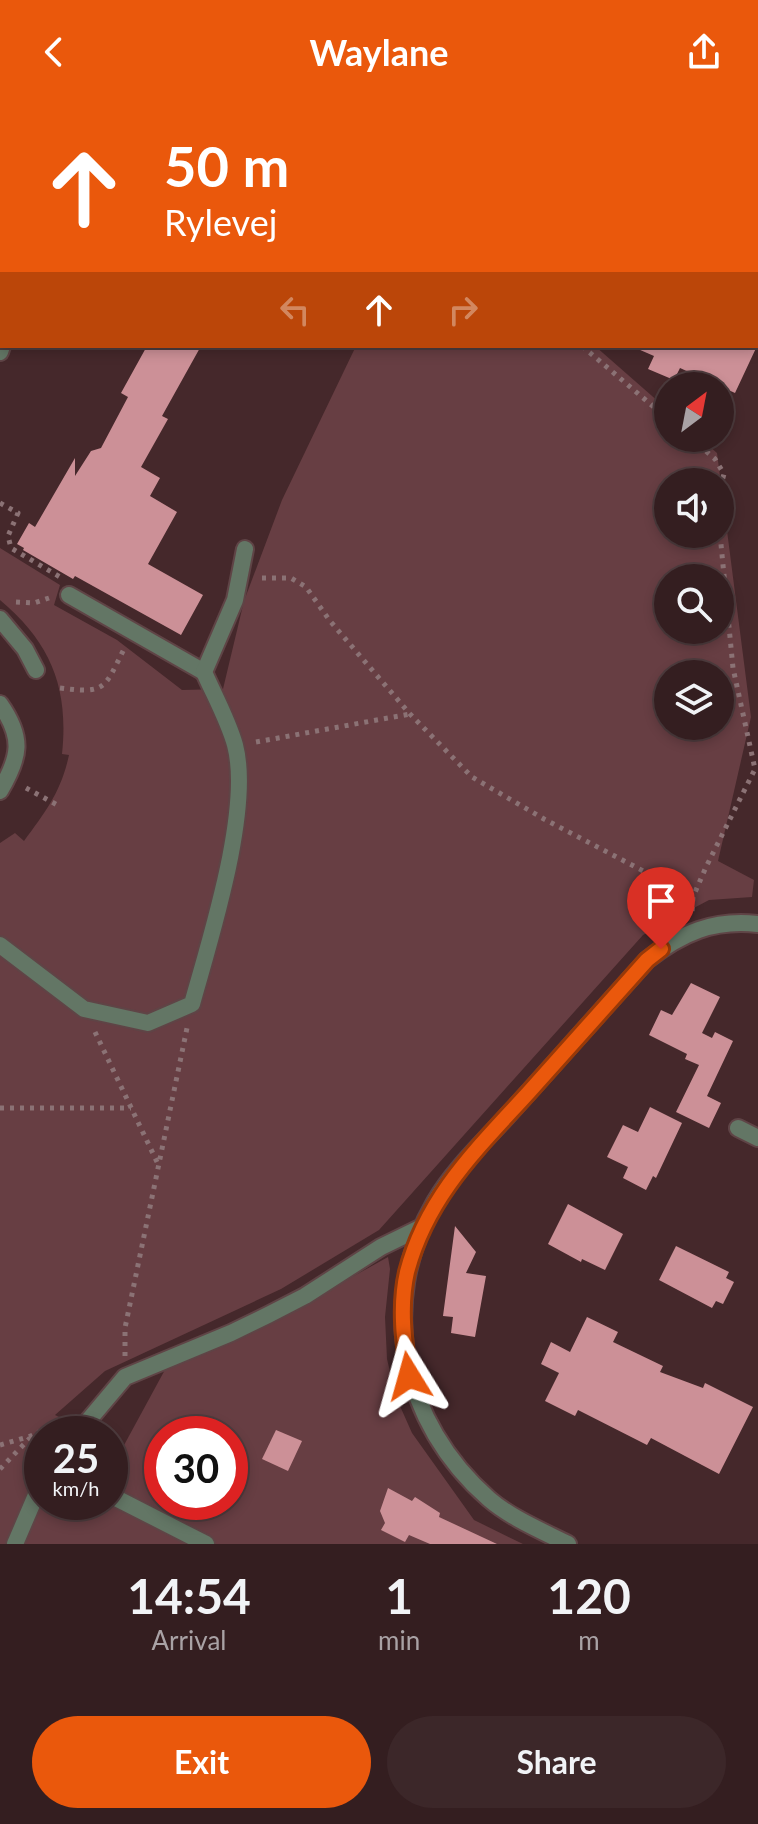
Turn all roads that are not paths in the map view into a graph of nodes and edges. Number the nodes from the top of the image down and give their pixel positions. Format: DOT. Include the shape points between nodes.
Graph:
graph roads {
  1 [pos="245,549"];
  2 [pos="69,595"];
  3 [pos="0,619"];
  4 [pos="36,670"];
  5 [pos="204,672"];
  6 [pos="0,704"];
  7 [pos="4,785"];
  8 [pos="758,924"];
  9 [pos="0,945"];
  10 [pos="738,1128"];
  11 [pos="758,1138"];
  12 [pos="422,1227"];
  13 [pos="92,1416"];
  14 [pos="128,1504"];
  15 [pos="25,1520"];
  16 [pos="15,1544"];
  17 [pos="206,1544"];
  18 [pos="568,1544"];
  1 -- 5 [label="street" via="235,600"];
  2 -- 5 [label="street"];
  3 -- 4 [label="street"];
  5 -- 9 [label="street" via="235,746 238,780 233,839 192,1004 148,1023 84,1009"];
  6 -- 7 [label="street" via="16,733 18,750"];
  8 -- 12 [label="street" via="690,932 647,960 454,1176"];
  10 -- 11 [label="street"];
  12 -- 13 [label="street" via="268,1315 125,1377"];
  12 -- 18 [label="street" via="406,1275 402,1326 409,1376 427,1423 455,1465 491,1501"];
  14 -- 17 [label="street"];
  15 -- 16 [label="street"];
}
